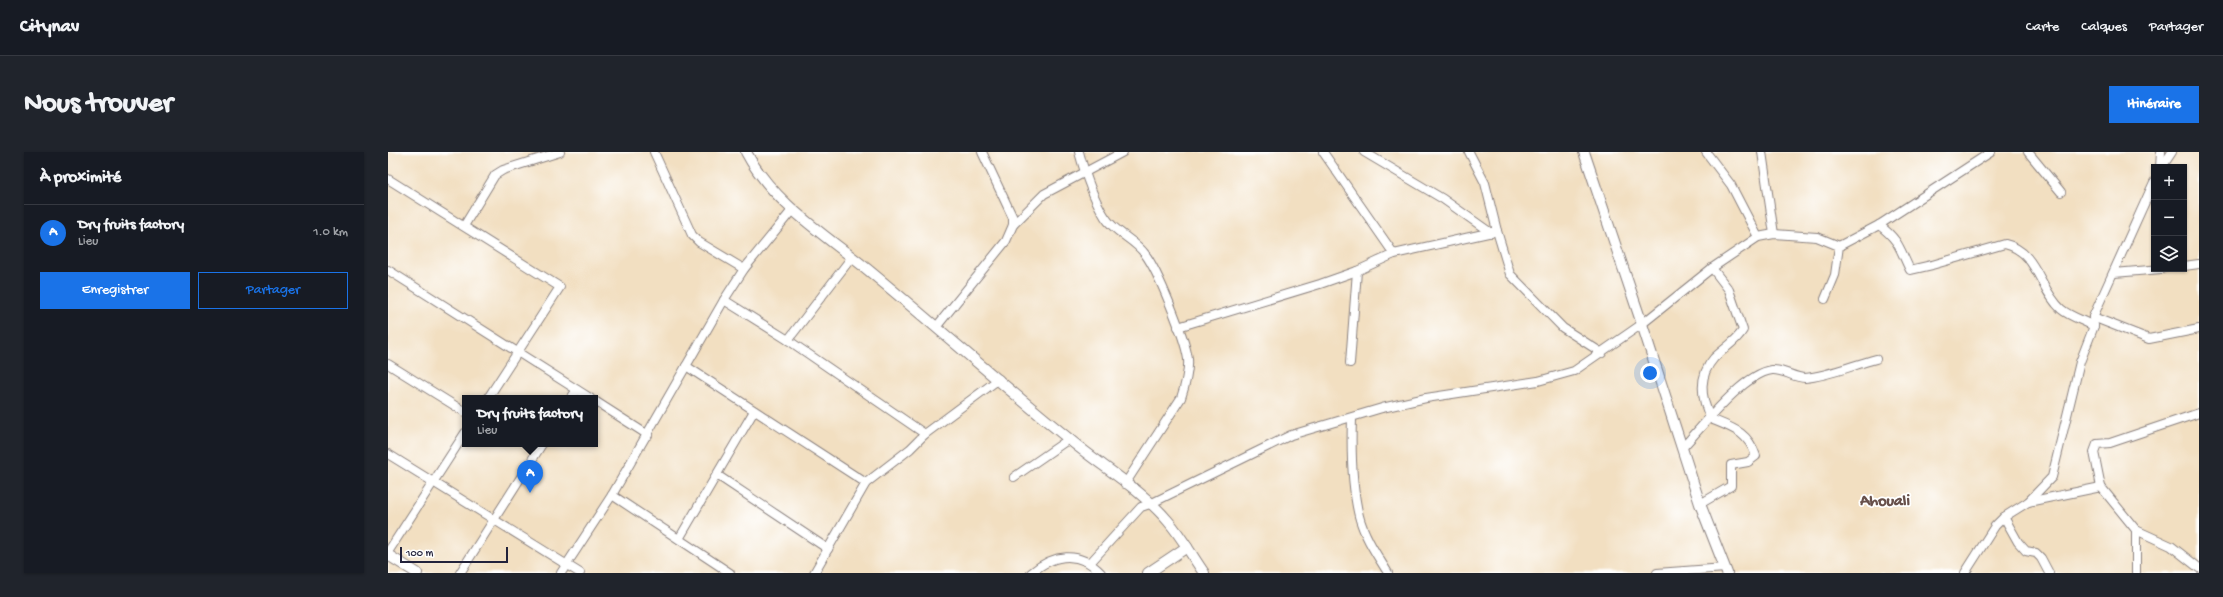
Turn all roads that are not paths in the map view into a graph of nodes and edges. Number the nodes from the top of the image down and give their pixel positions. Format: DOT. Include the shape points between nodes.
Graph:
graph roads {
  1 [pos="560,152"];
  2 [pos="654,152"];
  3 [pos="746,152"];
  4 [pos="982,152"];
  5 [pos="1079,152"];
  6 [pos="1124,152"];
  7 [pos="1323,152"];
  8 [pos="1364,152"];
  9 [pos="1469,152"];
  10 [pos="1584,152"];
  11 [pos="1706,152"];
  12 [pos="1762,152"];
  13 [pos="1991,152"];
  14 [pos="2028,152"];
  15 [pos="2160,152"];
  16 [pos="2172,152"];
  17 [pos="2161,164"];
  18 [pos="2163,164"];
  19 [pos="1084,172"];
  20 [pos="388,178"];
  21 [pos="2151,189"];
  22 [pos="2061,192"];
  23 [pos="794,209"];
  24 [pos="1013,225"];
  25 [pos="1879,225"];
  26 [pos="464,226"];
  27 [pos="1494,232"];
  28 [pos="1774,234"];
  29 [pos="1758,237"];
  30 [pos="1839,246"];
  31 [pos="1394,254"];
  32 [pos="852,257"];
  33 [pos="2199,264"];
  34 [pos="2187,266"];
  35 [pos="1712,268"];
  36 [pos="744,269"];
  37 [pos="388,270"];
  38 [pos="2151,270"];
  39 [pos="1357,271"];
  40 [pos="2114,273"];
  41 [pos="1826,299"];
  42 [pos="724,300"];
  43 [pos="2093,317"];
  44 [pos="1642,324"];
  45 [pos="937,326"];
  46 [pos="1178,326"];
  47 [pos="2094,326"];
  48 [pos="2199,329"];
  49 [pos="788,340"];
  50 [pos="517,353"];
  51 [pos="1602,353"];
  52 [pos="1876,359"];
  53 [pos="1350,363"];
  54 [pos="388,364"];
  55 [pos="686,366"];
  56 [pos="999,379"];
  57 [pos="577,390"];
  58 [pos="490,395"];
  59 [pos="573,395"];
  60 [pos="585,395"];
  61 [pos="598,403"];
  62 [pos="462,410"];
  63 [pos="754,411"];
  64 [pos="2199,413"];
  65 [pos="1352,418"];
  66 [pos="1711,419"];
  67 [pos="925,434"];
  68 [pos="648,435"];
  69 [pos="462,438"];
  70 [pos="1069,440"];
  71 [pos="540,447"];
  72 [pos="1683,447"];
  73 [pos="388,454"];
  74 [pos="716,475"];
  75 [pos="1014,477"];
  76 [pos="433,482"];
  77 [pos="866,483"];
  78 [pos="1125,484"];
  79 [pos="2102,487"];
  80 [pos="612,495"];
  81 [pos="2028,502"];
  82 [pos="1150,504"];
  83 [pos="1700,504"];
  84 [pos="2004,517"];
  85 [pos="494,519"];
  86 [pos="2136,530"];
  87 [pos="679,539"];
  88 [pos="1187,547"];
  89 [pos="828,549"];
  90 [pos="388,552"];
  91 [pos="388,555"];
  92 [pos="1090,563"];
  93 [pos="566,564"];
  94 [pos="2199,568"];
  95 [pos="1726,570"];
  96 [pos="417,573"];
  97 [pos="460,573"];
  98 [pos="561,573"];
  99 [pos="580,573"];
  100 [pos="730,573"];
  101 [pos="814,573"];
  102 [pos="1031,573"];
  103 [pos="1101,573"];
  104 [pos="1148,573"];
  105 [pos="1204,573"];
  106 [pos="1388,573"];
  107 [pos="1657,573"];
  108 [pos="1965,573"];
  109 [pos="2049,573"];
  110 [pos="2136,573"];
  1 -- 26 [label="street" via="503,170 495,175"];
  2 -- 36 [label="street" via="692,235 699,242"];
  3 -- 23 [label="street" via="769,187"];
  4 -- 24 [label="street" via="1010,209"];
  5 -- 19 [label="street"];
  6 -- 19 [label="street"];
  7 -- 31 [label="street"];
  8 -- 27 [label="street" via="1443,198"];
  9 -- 27 [label="street" via="1486,183"];
  10 -- 44 [label="street"];
  11 -- 29 [label="street" via="1731,185"];
  12 -- 28 [label="street"];
  13 -- 25 [label="street"];
  14 -- 22 [label="street"];
  15 -- 17 [label="street"];
  16 -- 18 [label="street"];
  19 -- 24 [label="street" via="1044,194"];
  19 -- 46 [label="street" via="1108,222 1136,245 1151,263"];
  20 -- 26 [label="street"];
  21 -- 40 [label="street"];
  23 -- 32 [label="street"];
  23 -- 36 [label="street"];
  24 -- 45 [label="street" via="1006,241"];
  25 -- 30 [label="street"];
  25 -- 47 [label="street" via="1892,234 1910,270 2005,244 2014,246 2022,251 2041,276 2061,309"];
  26 -- 50 [label="street" via="560,287"];
  27 -- 31 [label="street"];
  27 -- 51 [label="street" via="1506,266 1516,282 1563,328"];
  28 -- 29 [label="street"];
  28 -- 30 [label="street" via="1817,237"];
  29 -- 35 [label="street"];
  30 -- 41 [label="street" via="1835,275"];
  31 -- 39 [label="street"];
  32 -- 45 [label="street"];
  32 -- 49 [label="street"];
  33 -- 34 [label="street"];
  35 -- 44 [label="street"];
  35 -- 66 [label="street" via="1729,290 1743,330 1738,338 1713,360 1704,379 1704,403"];
  36 -- 42 [label="street"];
  37 -- 50 [label="street"];
  38 -- 40 [label="street"];
  39 -- 46 [label="street"];
  39 -- 53 [label="street"];
  40 -- 43 [label="street"];
  42 -- 49 [label="street"];
  42 -- 55 [label="street"];
  43 -- 47 [label="street"];
  43 -- 48 [label="street" via="2150,339"];
  44 -- 51 [label="street"];
  44 -- 72 [label="street"];
  45 -- 56 [label="street"];
  46 -- 78 [label="street" via="1188,360 1184,389 1177,405"];
  47 -- 81 [label="street" via="2080,362 2052,477"];
  49 -- 67 [label="street"];
  50 -- 57 [label="street"];
  50 -- 58 [label="street"];
  51 -- 65 [label="street" via="1574,371 1538,381 1426,398"];
  52 -- 66 [label="street" via="1804,378 1771,370 1750,379 1734,392"];
  54 -- 62 [label="street"];
  55 -- 63 [label="street"];
  55 -- 68 [label="street"];
  56 -- 67 [label="street"];
  56 -- 70 [label="street"];
  57 -- 59 [label="street"];
  57 -- 60 [label="street"];
  61 -- 68 [label="street"];
  63 -- 74 [label="street"];
  63 -- 77 [label="street"];
  64 -- 79 [label="street" via="2117,441 2097,444 2094,452"];
  65 -- 82 [label="street" via="1279,439"];
  65 -- 106 [label="street" via="1359,516 1370,543"];
  66 -- 72 [label="street"];
  66 -- 83 [label="street" via="1734,428 1751,442 1756,456 1748,462 1731,465 1730,486"];
  67 -- 77 [label="street"];
  68 -- 80 [label="street"];
  69 -- 76 [label="street"];
  70 -- 75 [label="street"];
  70 -- 78 [label="street"];
  71 -- 85 [label="street"];
  72 -- 83 [label="street"];
  73 -- 76 [label="street"];
  74 -- 87 [label="street"];
  74 -- 89 [label="street"];
  76 -- 85 [label="street"];
  76 -- 90 [label="street"];
  77 -- 89 [label="street"];
  78 -- 82 [label="street"];
  79 -- 81 [label="street"];
  79 -- 86 [label="street"];
  80 -- 87 [label="street"];
  80 -- 93 [label="street"];
  81 -- 84 [label="street"];
  82 -- 88 [label="street" via="1168,521"];
  82 -- 92 [label="street" via="1138,509"];
  83 -- 95 [label="street"];
  84 -- 108 [label="street" via="1995,526"];
  84 -- 109 [label="street" via="2018,542 2026,551 2036,553 2041,558"];
  85 -- 93 [label="street"];
  85 -- 97 [label="street"];
  86 -- 94 [label="street" via="2171,546"];
  86 -- 110 [label="street"];
  87 -- 100 [label="street"];
  88 -- 104 [label="street"];
  88 -- 105 [label="street"];
  89 -- 101 [label="street"];
  91 -- 96 [label="street"];
  92 -- 102 [label="street" via="1062,557 1040,565"];
  92 -- 103 [label="street"];
  93 -- 98 [label="street"];
  93 -- 99 [label="street"];
  95 -- 107 [label="street"];
}
